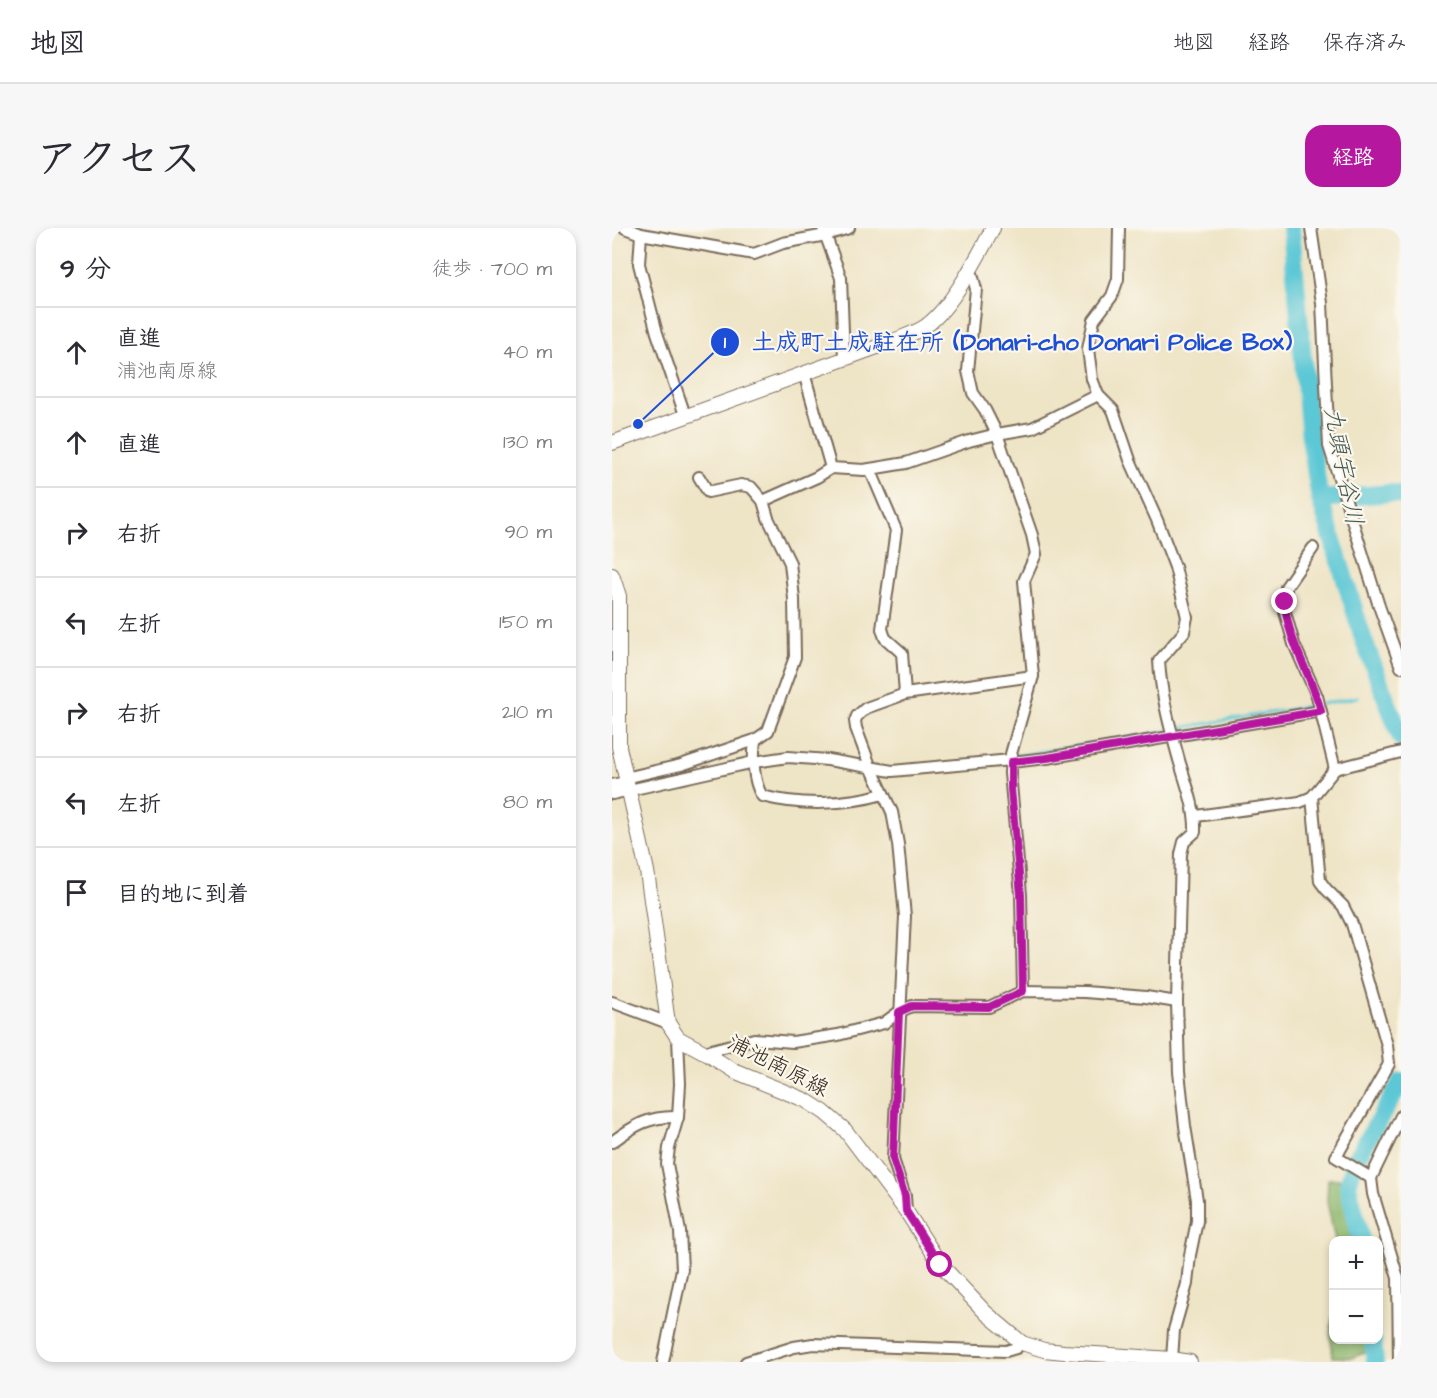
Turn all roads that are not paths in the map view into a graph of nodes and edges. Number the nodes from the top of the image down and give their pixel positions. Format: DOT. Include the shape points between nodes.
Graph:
graph roads {
  1 [pos="625,228"];
  2 [pos="849,228"];
  3 [pos="993,228"];
  4 [pos="1119,228"];
  5 [pos="1311,228"];
  6 [pos="825,232"];
  7 [pos="641,234"];
  8 [pos="971,270"];
  9 [pos="844,359"];
  10 [pos="804,373"];
  11 [pos="1098,395"];
  12 [pos="685,415"];
  13 [pos="997,434"];
  14 [pos="612,443"];
  15 [pos="831,468"];
  16 [pos="870,469"];
  17 [pos="699,477"];
  18 [pos="763,501"];
  19 [pos="1313,548"];
  20 [pos="612,575"];
  21 [pos="1401,667"];
  22 [pos="1033,676"];
  23 [pos="905,694"];
  24 [pos="1320,706"];
  25 [pos="1171,733"];
  26 [pos="755,740"];
  27 [pos="1396,754"];
  28 [pos="1011,759"];
  29 [pos="753,760"];
  30 [pos="871,766"];
  31 [pos="1335,769"];
  32 [pos="622,784"];
  33 [pos="612,794"];
  34 [pos="883,794"];
  35 [pos="1312,797"];
  36 [pos="1196,816"];
  37 [pos="1023,991"];
  38 [pos="612,1002"];
  39 [pos="1177,1002"];
  40 [pos="899,1012"];
  41 [pos="668,1023"];
  42 [pos="678,1038"];
  43 [pos="704,1052"];
  44 [pos="1401,1116"];
  45 [pos="678,1117"];
  46 [pos="612,1142"];
  47 [pos="1368,1175"];
  48 [pos="906,1211"];
  49 [pos="1022,1343"];
  50 [pos="1064,1357"];
  51 [pos="1172,1359"];
  52 [pos="663,1362"];
  53 [pos="746,1362"];
  54 [pos="1190,1362"];
  55 [pos="1399,1362"];
  1 -- 7 [label="street"];
  2 -- 6 [label="street"];
  3 -- 8 [label="main road"];
  4 -- 11 [label="street" via="1118,279 1112,296 1094,320 1088,349"];
  5 -- 21 [label="street" via="1322,303 1329,446"];
  6 -- 7 [label="street" via="754,254"];
  6 -- 9 [label="street" via="841,278"];
  7 -- 12 [label="street" via="639,264"];
  8 -- 9 [label="main road" via="926,326"];
  8 -- 13 [label="street" via="976,289 968,371 972,393"];
  9 -- 10 [label="main road"];
  10 -- 12 [label="main road"];
  10 -- 15 [label="street"];
  11 -- 13 [label="street" via="1032,429"];
  11 -- 25 [label="street" via="1113,410 1175,567 1187,617 1184,632 1159,661"];
  12 -- 14 [label="main road"];
  13 -- 16 [label="street" via="906,463"];
  13 -- 22 [label="street" via="1036,554 1024,581"];
  15 -- 16 [label="street"];
  15 -- 18 [label="street"];
  16 -- 23 [label="street" via="896,530 882,629 885,638 902,653"];
  17 -- 18 [label="street" via="708,492 741,485 751,487"];
  18 -- 26 [label="street" via="790,564 795,657 768,730"];
  19 -- 24 [label="street" via="1286,587 1285,602 1294,644"];
  20 -- 32 [label="main road, 浦池南原線" via="619,596"];
  22 -- 23 [label="street"];
  22 -- 28 [label="street"];
  23 -- 30 [label="street" via="866,708 857,716 856,728"];
  24 -- 25 [label="street"];
  24 -- 31 [label="street"];
  25 -- 28 [label="street" via="1047,758"];
  25 -- 36 [label="street"];
  26 -- 29 [label="street"];
  26 -- 32 [label="street"];
  27 -- 31 [label="street"];
  28 -- 30 [label="street" via="917,770 892,771"];
  28 -- 37 [label="street"];
  29 -- 30 [label="street" via="803,757"];
  29 -- 32 [label="street"];
  29 -- 34 [label="street" via="762,796 837,802"];
  30 -- 34 [label="street"];
  31 -- 35 [label="street"];
  32 -- 33 [label="street"];
  32 -- 41 [label="main road, 浦池南原線" via="650,891"];
  34 -- 40 [label="street" via="892,812 898,844 905,916"];
  35 -- 36 [label="street"];
  35 -- 47 [label="street" via="1320,881 1343,906 1352,924 1388,1045 1389,1064 1336,1157"];
  36 -- 39 [label="street" via="1195,832 1184,842 1181,854"];
  37 -- 39 [label="street" via="1085,992"];
  37 -- 40 [label="street" via="989,1007 912,1006"];
  38 -- 41 [label="street"];
  39 -- 51 [label="street" via="1179,1072 1197,1221 1187,1284 1174,1329"];
  40 -- 43 [label="street" via="884,1023 838,1035 793,1041 754,1039"];
  40 -- 48 [label="street" via="893,1159"];
  41 -- 42 [label="main road, 浦池南原線"];
  42 -- 43 [label="main road, 浦池南原線"];
  42 -- 45 [label="street"];
  43 -- 48 [label="main road, 浦池南原線" via="734,1071 806,1100 824,1112 845,1130"];
  44 -- 47 [label="street"];
  45 -- 46 [label="street" via="661,1116 637,1124"];
  45 -- 52 [label="street" via="667,1164 680,1232 682,1269"];
  47 -- 55 [label="street" via="1398,1278"];
  48 -- 49 [label="main road, 浦池南原線" via="940,1265 960,1288"];
  49 -- 50 [label="main road, 浦池南原線"];
  49 -- 53 [label="street" via="1006,1351 813,1344"];
  50 -- 51 [label="main road, 浦池南原線"];
  51 -- 54 [label="main road, 浦池南原線"];
}
